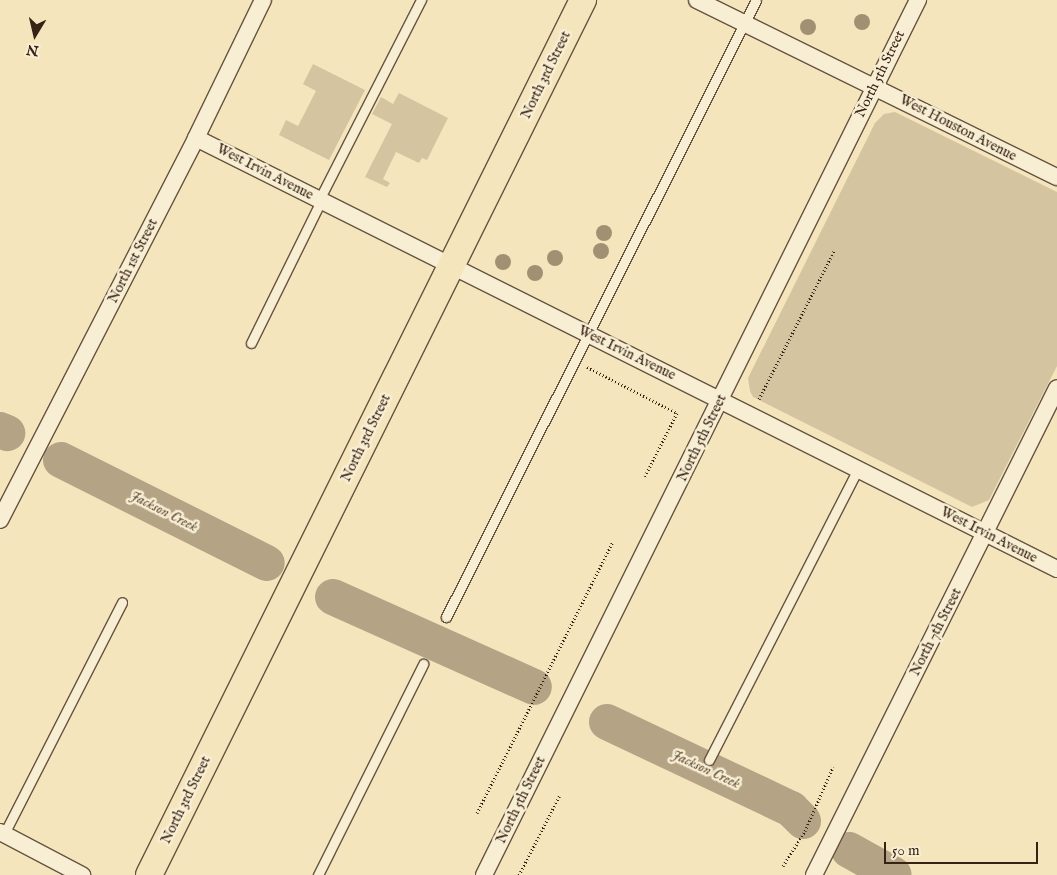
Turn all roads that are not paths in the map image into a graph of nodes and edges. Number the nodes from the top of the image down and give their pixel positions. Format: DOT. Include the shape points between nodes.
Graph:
graph roads {
  1 [pos="263,0"];
  2 [pos="421,0"];
  3 [pos="582,0"];
  4 [pos="697,0"];
  5 [pos="756,0"];
  6 [pos="918,0"];
  7 [pos="745,23"];
  8 [pos="874,86"];
  9 [pos="196,138"];
  10 [pos="1057,177"];
  11 [pos="320,201"];
  12 [pos="451,268"];
  13 [pos="587,334"];
  14 [pos="251,343"];
  15 [pos="1057,388"];
  16 [pos="721,399"];
  17 [pos="858,469"];
  18 [pos="0,520"];
  19 [pos="985,534"];
  20 [pos="1057,570"];
  21 [pos="122,602"];
  22 [pos="446,617"];
  23 [pos="423,664"];
  24 [pos="709,760"];
  25 [pos="2,833"];
  26 [pos="82,875"];
  27 [pos="149,875"];
  28 [pos="318,875"];
  29 [pos="484,875"];
  30 [pos="814,875"];
  1 -- 9 [label="street, North 1st Street"];
  2 -- 11 [label="lane"];
  3 -- 12 [label="main road, North 3rd Street"];
  4 -- 7 [label="street, West Houston Avenue"];
  5 -- 7 [label="lane"];
  6 -- 8 [label="street, North 5th Street"];
  7 -- 8 [label="street, West Houston Avenue"];
  7 -- 13 [label="lane"];
  8 -- 10 [label="street, West Houston Avenue"];
  8 -- 16 [label="street, North 5th Street"];
  9 -- 11 [label="street, West Irvin Avenue"];
  9 -- 18 [label="street, North 1st Street"];
  11 -- 12 [label="street, West Irvin Avenue"];
  11 -- 14 [label="lane"];
  12 -- 13 [label="street, West Irvin Avenue"];
  12 -- 27 [label="main road, North 3rd Street"];
  13 -- 16 [label="street, West Irvin Avenue"];
  13 -- 22 [label="lane"];
  15 -- 19 [label="street, North 7th Street"];
  16 -- 17 [label="street, West Irvin Avenue"];
  16 -- 29 [label="street, North 5th Street"];
  17 -- 19 [label="street, West Irvin Avenue"];
  17 -- 24 [label="lane"];
  19 -- 20 [label="street, West Irvin Avenue"];
  19 -- 30 [label="street, North 7th Street"];
  21 -- 25 [label="lane"];
  23 -- 28 [label="lane"];
  25 -- 26 [label="street"];
}
